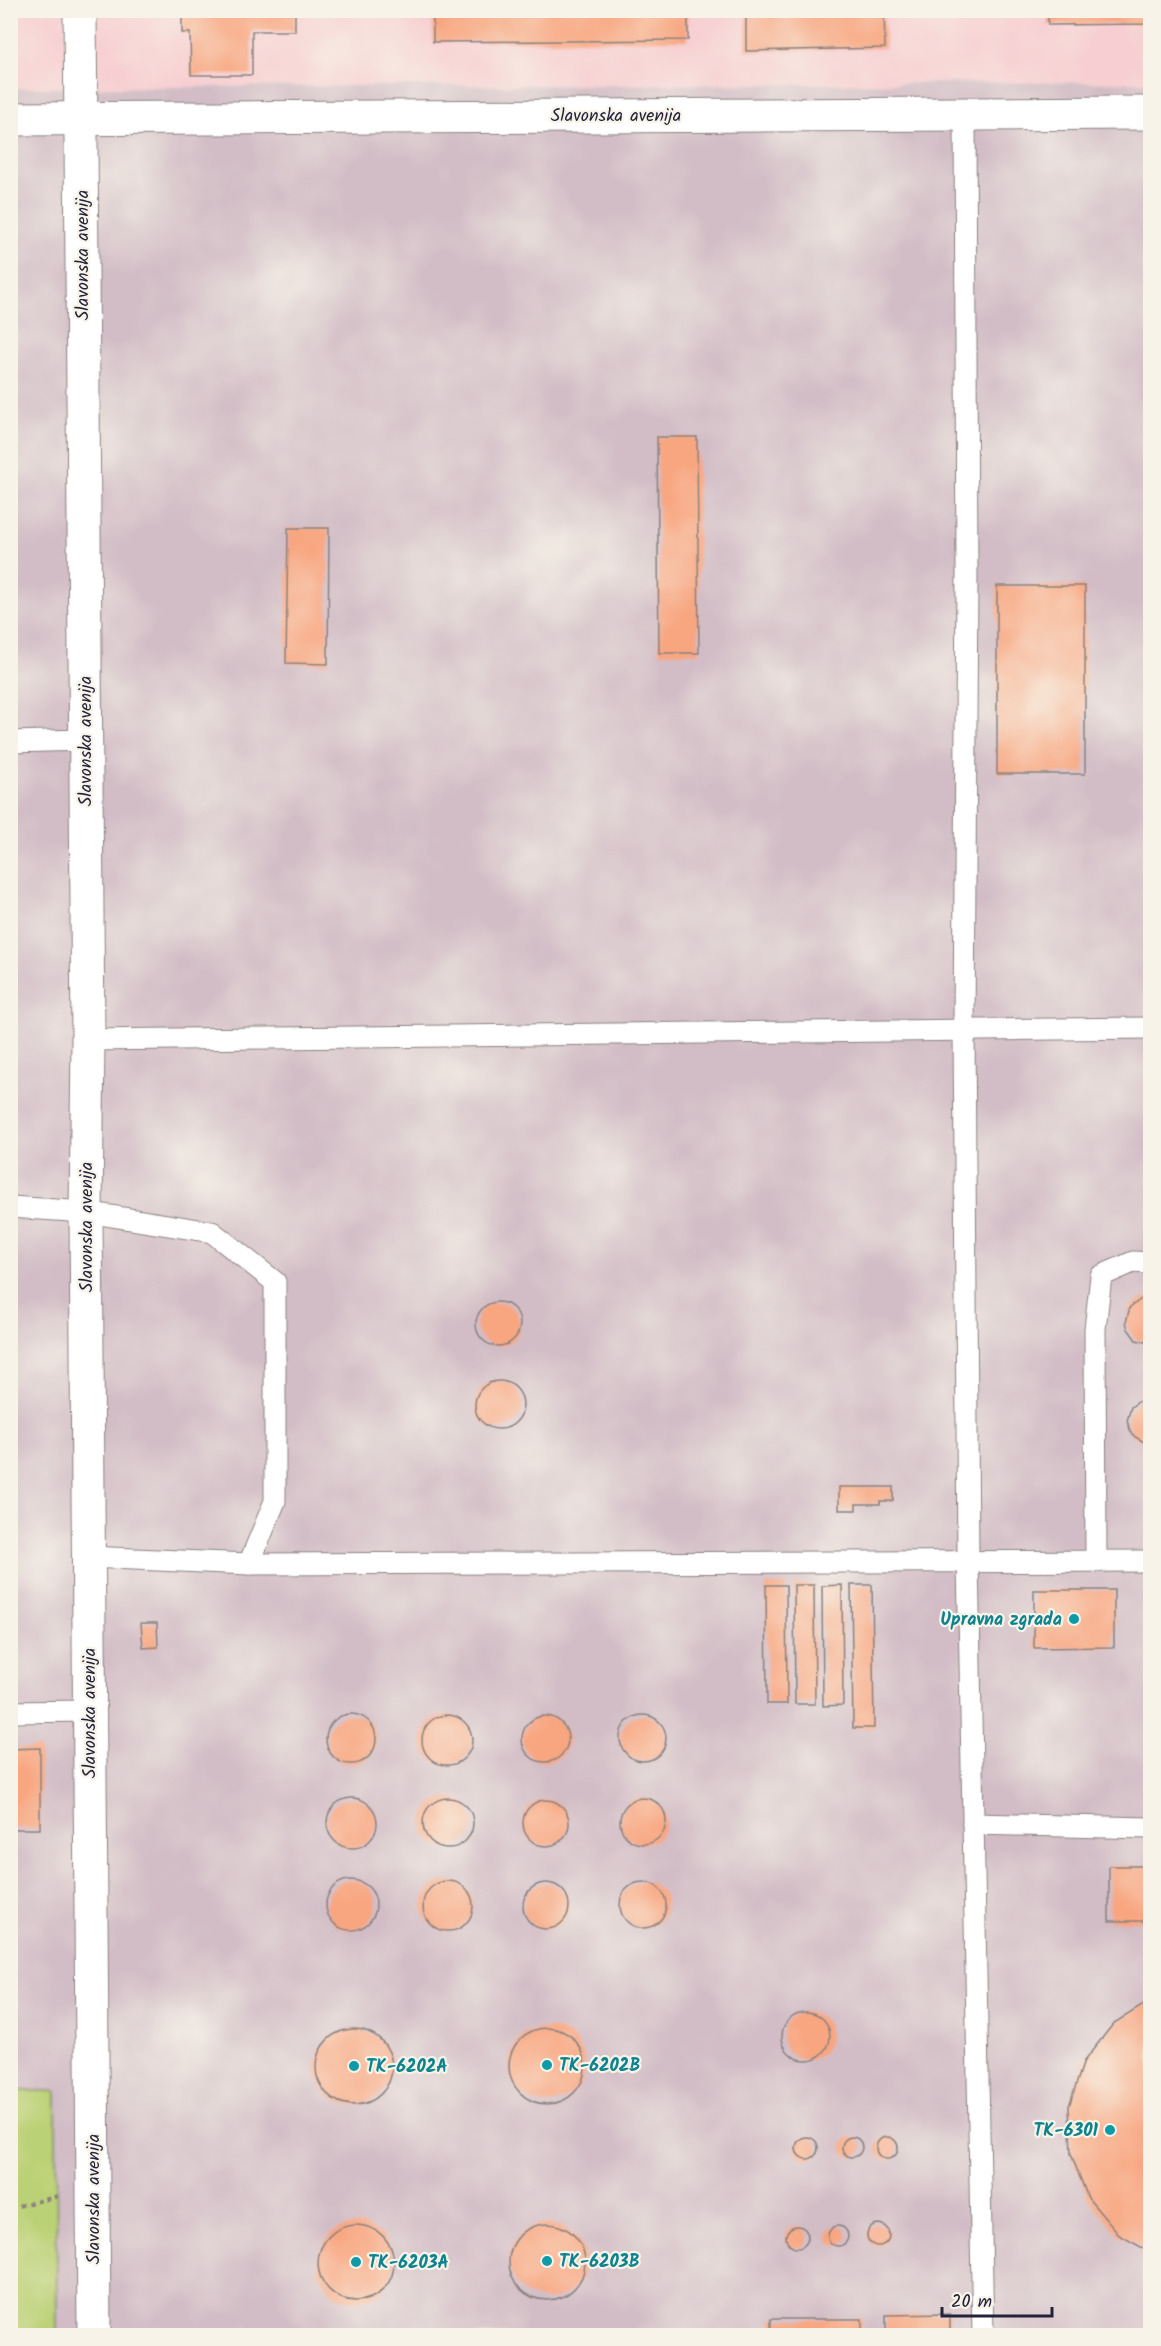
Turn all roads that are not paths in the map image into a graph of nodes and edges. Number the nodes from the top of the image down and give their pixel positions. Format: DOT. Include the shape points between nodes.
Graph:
graph roads {
  1 [pos="80,10"];
  2 [pos="1150,113"];
  3 [pos="965,114"];
  4 [pos="81,118"];
  5 [pos="10,119"];
  6 [pos="85,740"];
  7 [pos="10,742"];
  8 [pos="1150,1028"];
  9 [pos="964,1030"];
  10 [pos="88,1040"];
  11 [pos="10,1207"];
  12 [pos="86,1212"];
  13 [pos="1150,1263"];
  14 [pos="88,1557"];
  15 [pos="968,1560"];
  16 [pos="1096,1560"];
  17 [pos="1150,1561"];
  18 [pos="249,1564"];
  19 [pos="88,1711"];
  20 [pos="10,1712"];
  21 [pos="973,1824"];
  22 [pos="1150,1828"];
  23 [pos="94,2336"];
  24 [pos="983,2336"];
  1 -- 4 [label="street, Slavonska avenija"];
  2 -- 3 [label="street, Slavonska avenija"];
  3 -- 4 [label="street, Slavonska avenija"];
  3 -- 9 [label="lane"];
  4 -- 5 [label="street, Slavonska avenija"];
  4 -- 6 [label="street, Slavonska avenija"];
  6 -- 7 [label="lane"];
  6 -- 10 [label="street, Slavonska avenija"];
  8 -- 9 [label="lane"];
  9 -- 10 [label="lane"];
  9 -- 15 [label="lane"];
  10 -- 12 [label="street, Slavonska avenija"];
  11 -- 12 [label="lane"];
  12 -- 14 [label="street, Slavonska avenija"];
  12 -- 18 [label="lane" via="212,1232 275,1282 275,1501"];
  13 -- 16 [label="lane" via="1133,1262 1101,1276 1095,1329"];
  14 -- 18 [label="lane"];
  14 -- 19 [label="street, Slavonska avenija"];
  15 -- 16 [label="lane"];
  15 -- 18 [label="lane"];
  15 -- 21 [label="lane"];
  16 -- 17 [label="lane"];
  19 -- 20 [label="lane"];
  19 -- 23 [label="street, Slavonska avenija"];
  21 -- 22 [label="lane"];
  21 -- 24 [label="lane"];
}
